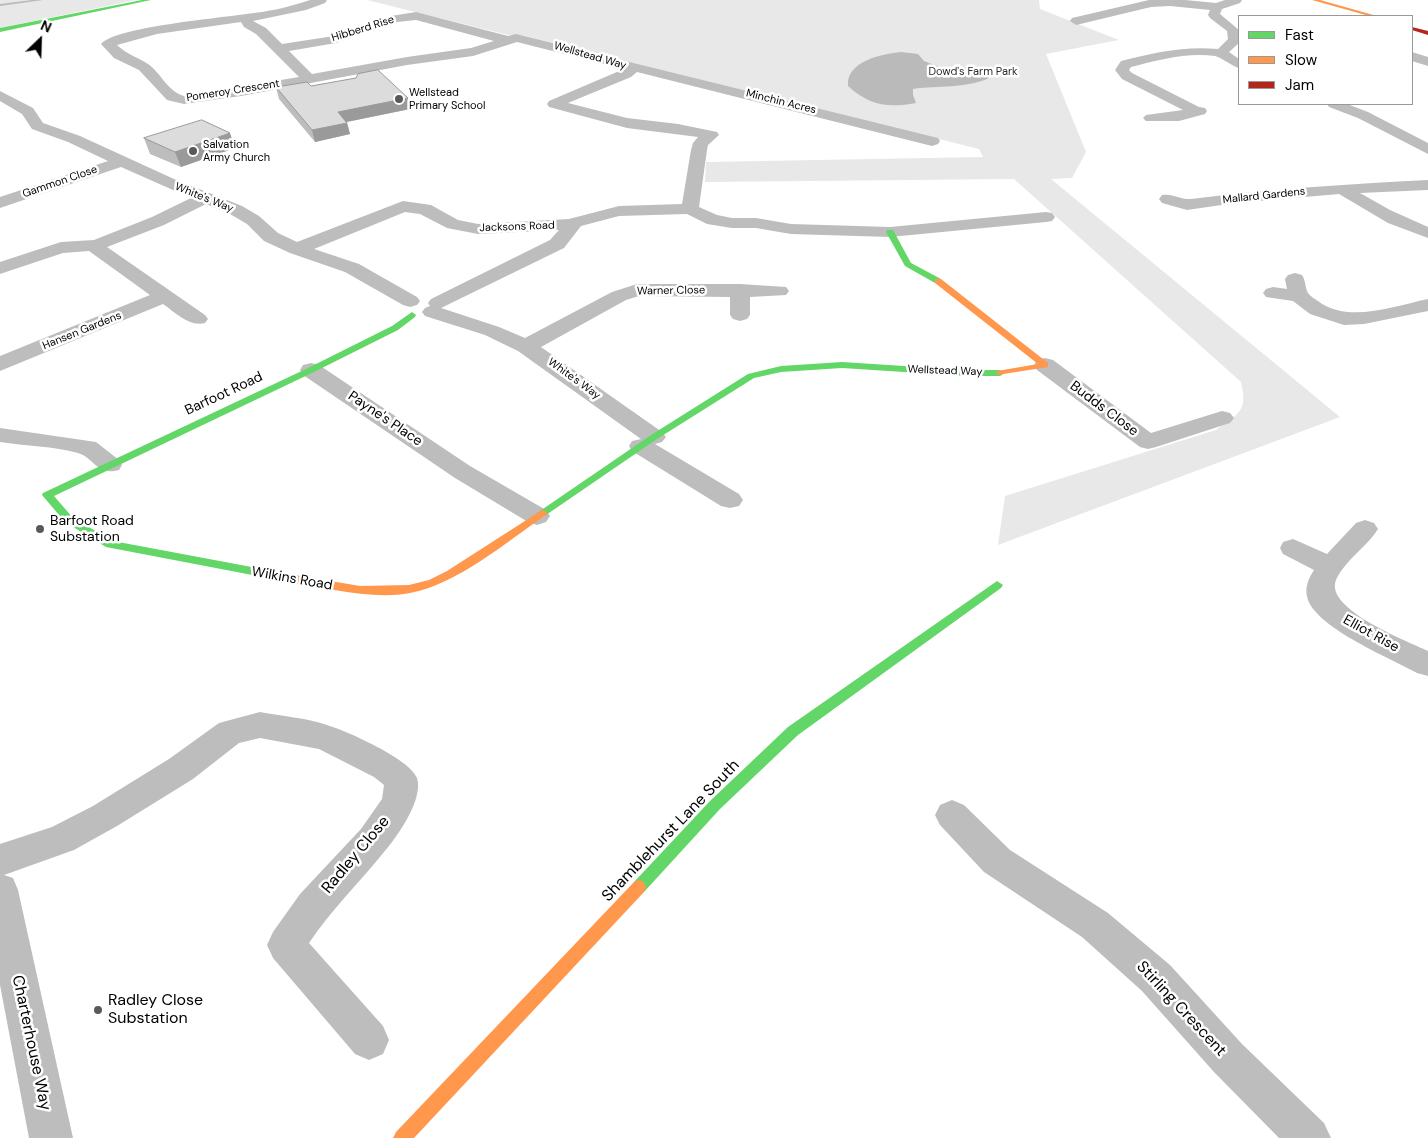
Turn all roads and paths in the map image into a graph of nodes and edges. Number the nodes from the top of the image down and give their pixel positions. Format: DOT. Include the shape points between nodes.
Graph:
graph roads {
  1 [pos="149,0"];
  2 [pos="321,0"];
  3 [pos="1236,0"];
  4 [pos="1314,0"];
  5 [pos="1147,1"];
  6 [pos="1217,7"];
  7 [pos="1370,15"];
  8 [pos="246,18"];
  9 [pos="1076,22"];
  10 [pos="1413,28"];
  11 [pos="0,30"];
  12 [pos="1236,30"];
  13 [pos="1428,32"];
  14 [pos="506,40"];
  15 [pos="278,48"];
  16 [pos="1222,53"];
  17 [pos="1413,56"];
  18 [pos="1238,63"];
  19 [pos="1428,63"];
  20 [pos="630,65"];
  21 [pos="1413,69"];
  22 [pos="309,79"];
  23 [pos="3,98"];
  24 [pos="1337,105"];
  25 [pos="1214,110"];
  26 [pos="1196,112"];
  27 [pos="1152,118"];
  28 [pos="932,140"];
  29 [pos="1428,149"];
  30 [pos="120,162"];
  31 [pos="1428,185"];
  32 [pos="1342,189"];
  33 [pos="206,198"];
  34 [pos="1168,199"];
  35 [pos="0,202"];
  36 [pos="690,209"];
  37 [pos="1046,218"];
  38 [pos="574,223"];
  39 [pos="890,232"];
  40 [pos="1428,233"];
  41 [pos="98,245"];
  42 [pos="297,250"];
  43 [pos="0,268"];
  44 [pos="740,290"];
  45 [pos="779,291"];
  46 [pos="1272,293"];
  47 [pos="164,297"];
  48 [pos="1428,305"];
  49 [pos="423,308"];
  50 [pos="740,315"];
  51 [pos="198,319"];
  52 [pos="526,346"];
  53 [pos="0,364"];
  54 [pos="1045,365"];
  55 [pos="311,370"];
  56 [pos="1222,418"];
  57 [pos="0,436"];
  58 [pos="648,441"];
  59 [pos="110,465"];
  60 [pos="47,495"];
  61 [pos="730,500"];
  62 [pos="537,516"];
  63 [pos="1365,529"];
  64 [pos="1293,548"];
  65 [pos="1330,567"];
  66 [pos="997,585"];
  67 [pos="1428,665"];
  68 [pos="952,815"];
  69 [pos="0,860"];
  70 [pos="0,890"];
  71 [pos="369,1040"];
  72 [pos="51,1138"];
  73 [pos="402,1138"];
  74 [pos="1309,1138"];
  1 -- 11 [label="street"];
  2 -- 8 [label="street"];
  3 -- 6 [label="street"];
  4 -- 7 [label="street"];
  5 -- 6 [label="street"];
  5 -- 9 [label="street"];
  6 -- 12 [label="street" via="1214,16"];
  8 -- 15 [label="street" via="248,24"];
  8 -- 22 [label="street, Pomeroy Crescent" via="160,30 108,44 120,55 144,67 172,97 184,100"];
  10 -- 13 [label="street"];
  12 -- 16 [label="street" via="1235,40"];
  14 -- 15 [label="street, Hibberd Rise" via="410,16 336,39"];
  14 -- 20 [label="street, Wellstead Way" via="526,39"];
  14 -- 22 [label="street, Wellstead Way" via="473,52"];
  15 -- 22 [label="street"];
  16 -- 18 [label="street"];
  16 -- 26 [label="street" via="1172,52 1126,64 1122,70 1127,76"];
  17 -- 19 [label="street"];
  19 -- 21 [label="street"];
  20 -- 28 [label="street, Minchin Acres"];
  20 -- 36 [label="street, Wellstead Way" via="632,69 626,74 554,104 627,123 711,135 701,143 699,150"];
  23 -- 30 [label="street, White's Way" via="28,111 37,126 74,138"];
  24 -- 29 [label="street"];
  25 -- 26 [label="street"];
  26 -- 27 [label="street"];
  30 -- 33 [label="street, White's Way"];
  30 -- 35 [label="street, Gammon Close"];
  31 -- 32 [label="street, Mallard Gardens"];
  32 -- 34 [label="street, Mallard Gardens" via="1235,198 1185,211"];
  32 -- 40 [label="street" via="1398,223"];
  33 -- 41 [label="street"];
  33 -- 42 [label="street, White's Way" via="236,210 271,236"];
  36 -- 38 [label="street, Jacksons Road" via="619,212"];
  36 -- 39 [label="street" via="713,220 732,223 791,229"];
  37 -- 39 [label="street"];
  38 -- 42 [label="street, Jacksons Road" via="478,229 453,224 425,209 403,206"];
  38 -- 49 [label="street" via="557,244"];
  39 -- 54 [label="street" via="908,264 937,280"];
  41 -- 43 [label="street" via="61,248"];
  41 -- 47 [label="street" via="98,251"];
  42 -- 49 [label="street, White's Way" via="352,268"];
  44 -- 45 [label="street, Warner Close"];
  44 -- 50 [label="street"];
  44 -- 52 [label="street, Warner Close" via="637,290 619,296"];
  46 -- 48 [label="street" via="1297,287 1317,310 1344,319"];
  47 -- 51 [label="street"];
  47 -- 53 [label="street, Hansen Gardens"];
  49 -- 52 [label="street, White's Way"];
  49 -- 55 [label="street, Barfoot Road" via="394,328"];
  52 -- 58 [label="street, White's Way"];
  54 -- 56 [label="street, Budds Close" via="1148,442"];
  54 -- 58 [label="street, Wellstead Way" via="998,373 849,365 768,370 751,376"];
  55 -- 59 [label="street, Barfoot Road"];
  55 -- 62 [label="street, Payne's Place"];
  57 -- 59 [label="street" via="87,447"];
  58 -- 61 [label="street, White's Way"];
  58 -- 62 [label="street, Wilkins Road"];
  59 -- 60 [label="street, Barfoot Road"];
  60 -- 62 [label="street, Wilkins Road" via="69,520 110,544 360,590 409,589 432,583 451,574"];
  63 -- 65 [label="street, Elliot Rise"];
  64 -- 65 [label="street"];
  65 -- 67 [label="street, Elliot Rise" via="1321,582 1322,599 1340,619"];
  66 -- 73 [label="street, Shamblehurst Lane South" via="793,731 715,805"];
  68 -- 74 [label="street, Stirling Crescent" via="997,860 1095,924 1156,978 1228,1058"];
  69 -- 71 [label="street, Radley Close" via="62,839 105,816 182,769 230,732 260,725 325,737 386,767 401,780 398,803 373,840 313,906 286,945"];
  70 -- 72 [label="street, Charterhouse Way"];
}
